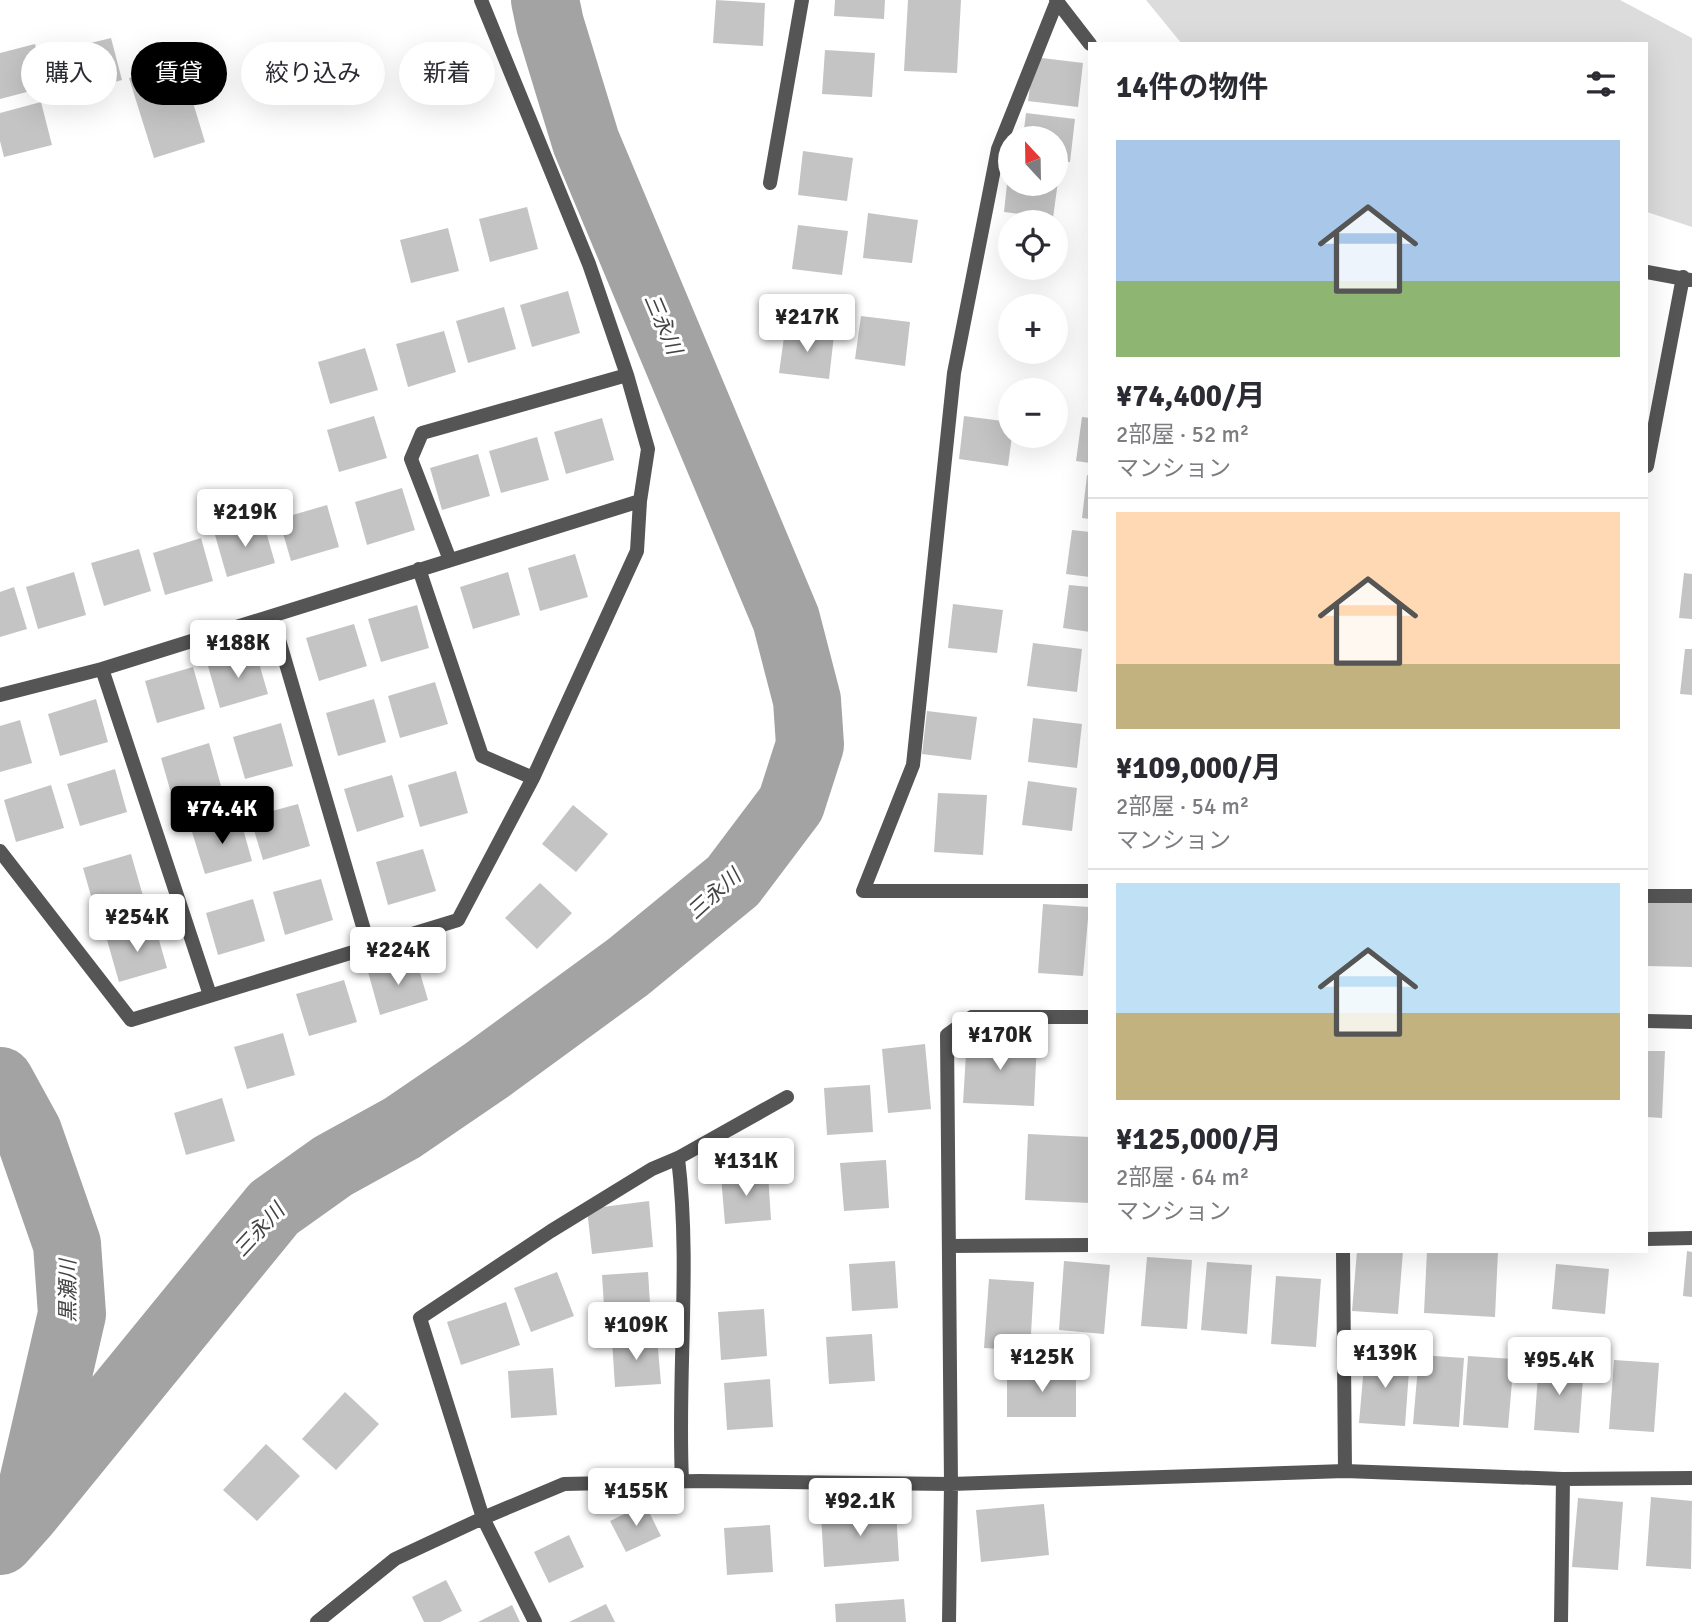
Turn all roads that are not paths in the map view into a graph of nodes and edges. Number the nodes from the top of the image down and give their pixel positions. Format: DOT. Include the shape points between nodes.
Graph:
graph roads {
  1 [pos="481,0"];
  2 [pos="802,0"];
  3 [pos="1056,1"];
  4 [pos="1088,42"];
  5 [pos="771,183"];
  6 [pos="1648,272"];
  7 [pos="1688,279"];
  8 [pos="627,375"];
  9 [pos="1648,461"];
  10 [pos="640,501"];
  11 [pos="450,560"];
  12 [pos="419,569"];
  13 [pos="272,616"];
  14 [pos="102,669"];
  15 [pos="0,695"];
  16 [pos="533,778"];
  17 [pos="0,851"];
  18 [pos="1088,891"];
  19 [pos="1648,896"];
  20 [pos="1692,896"];
  21 [pos="369,947"];
  22 [pos="210,996"];
  23 [pos="1088,1017"];
  24 [pos="1648,1021"];
  25 [pos="1692,1021"];
  26 [pos="787,1097"];
  27 [pos="678,1158"];
  28 [pos="1692,1238"];
  29 [pos="1648,1239"];
  30 [pos="1088,1245"];
  31 [pos="949,1246"];
  32 [pos="1343,1253"];
  33 [pos="1345,1471"];
  34 [pos="1692,1478"];
  35 [pos="1563,1479"];
  36 [pos="682,1481"];
  37 [pos="951,1484"];
  38 [pos="483,1518"];
  39 [pos="317,1622"];
  40 [pos="535,1622"];
  41 [pos="949,1622"];
  42 [pos="1561,1622"];
  1 -- 8 [label="street" via="589,264"];
  2 -- 5 [label="street"];
  3 -- 4 [label="street"];
  3 -- 18 [label="street" via="998,149 954,373 913,765 863,891"];
  6 -- 7 [label="street"];
  7 -- 9 [label="street"];
  8 -- 10 [label="street" via="648,449"];
  8 -- 11 [label="street" via="422,433 411,459"];
  10 -- 11 [label="street"];
  10 -- 16 [label="street" via="637,551"];
  11 -- 12 [label="street"];
  12 -- 13 [label="street"];
  12 -- 16 [label="street" via="482,756"];
  13 -- 14 [label="street"];
  13 -- 21 [label="street"];
  14 -- 15 [label="street"];
  14 -- 22 [label="street"];
  16 -- 21 [label="street" via="458,920"];
  17 -- 22 [label="street" via="131,1020"];
  19 -- 20 [label="street"];
  21 -- 22 [label="street"];
  23 -- 31 [label="street" via="972,1017 947,1035"];
  24 -- 25 [label="street"];
  26 -- 27 [label="street"];
  27 -- 36 [label="street" via="684,1209"];
  27 -- 38 [label="street" via="551,1231 420,1318"];
  28 -- 29 [label="street"];
  30 -- 31 [label="street"];
  31 -- 37 [label="street"];
  32 -- 33 [label="street"];
  33 -- 35 [label="street"];
  33 -- 37 [label="street"];
  34 -- 35 [label="street"];
  35 -- 42 [label="street"];
  36 -- 37 [label="street"];
  36 -- 38 [label="street" via="564,1484"];
  37 -- 41 [label="street"];
  38 -- 39 [label="street" via="394,1559"];
  38 -- 40 [label="street"];
}
